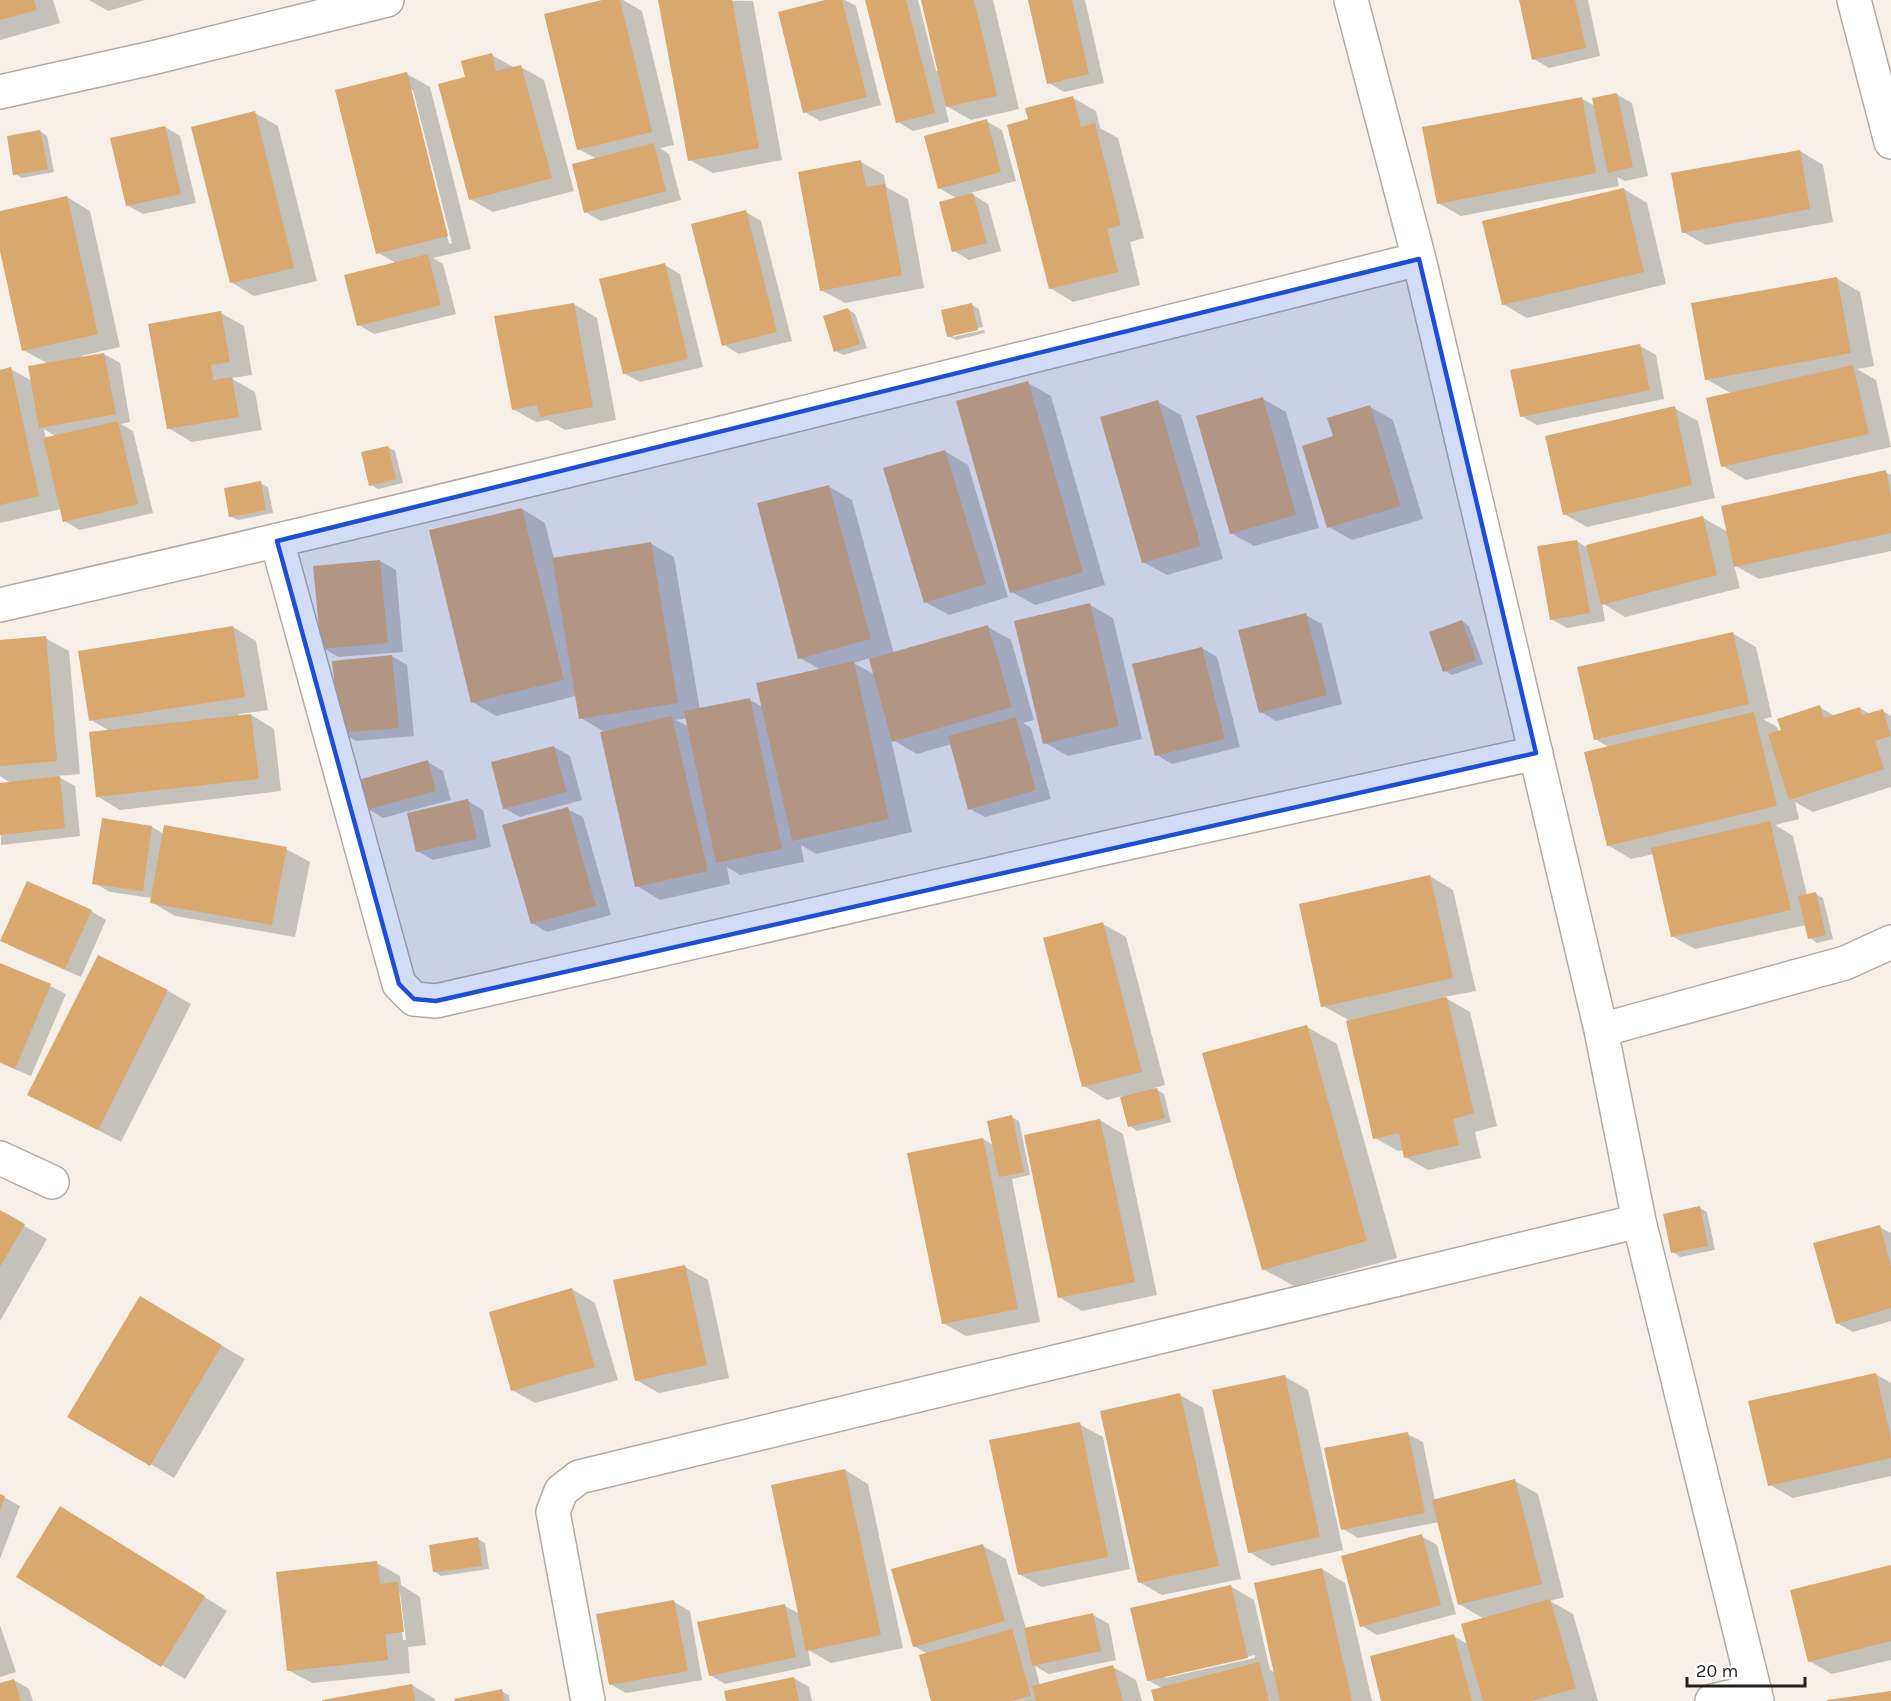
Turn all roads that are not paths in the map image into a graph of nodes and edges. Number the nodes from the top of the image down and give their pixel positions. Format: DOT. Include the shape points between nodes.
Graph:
graph roads {
  1 [pos="387,0"];
  2 [pos="1350,0"];
  3 [pos="1854,0"];
  4 [pos="1884,85"];
  5 [pos="0,92"];
  6 [pos="1891,142"];
  7 [pos="1419,259"];
  8 [pos="277,541"];
  9 [pos="0,605"];
  10 [pos="1536,753"];
  11 [pos="1891,942"];
  12 [pos="1601,1030"];
  13 [pos="0,1158"];
  14 [pos="52,1182"];
  15 [pos="1639,1221"];
  16 [pos="1756,1696"];
  17 [pos="588,1701"];
  18 [pos="1712,1701"];
  1 -- 5 [label="street"];
  2 -- 7 [label="street"];
  3 -- 4 [label="street"];
  4 -- 6 [label="street"];
  7 -- 8 [label="street" via="866,399"];
  7 -- 10 [label="street"];
  8 -- 9 [label="street"];
  8 -- 10 [label="street" via="399,984 414,999 436,1001"];
  10 -- 12 [label="street"];
  11 -- 12 [label="street" via="1845,963"];
  12 -- 15 [label="street"];
  13 -- 14 [label="street"];
  15 -- 16 [label="street"];
  15 -- 17 [label="street" via="579,1477 561,1491 553,1512"];
  16 -- 18 [label="street"];
}
